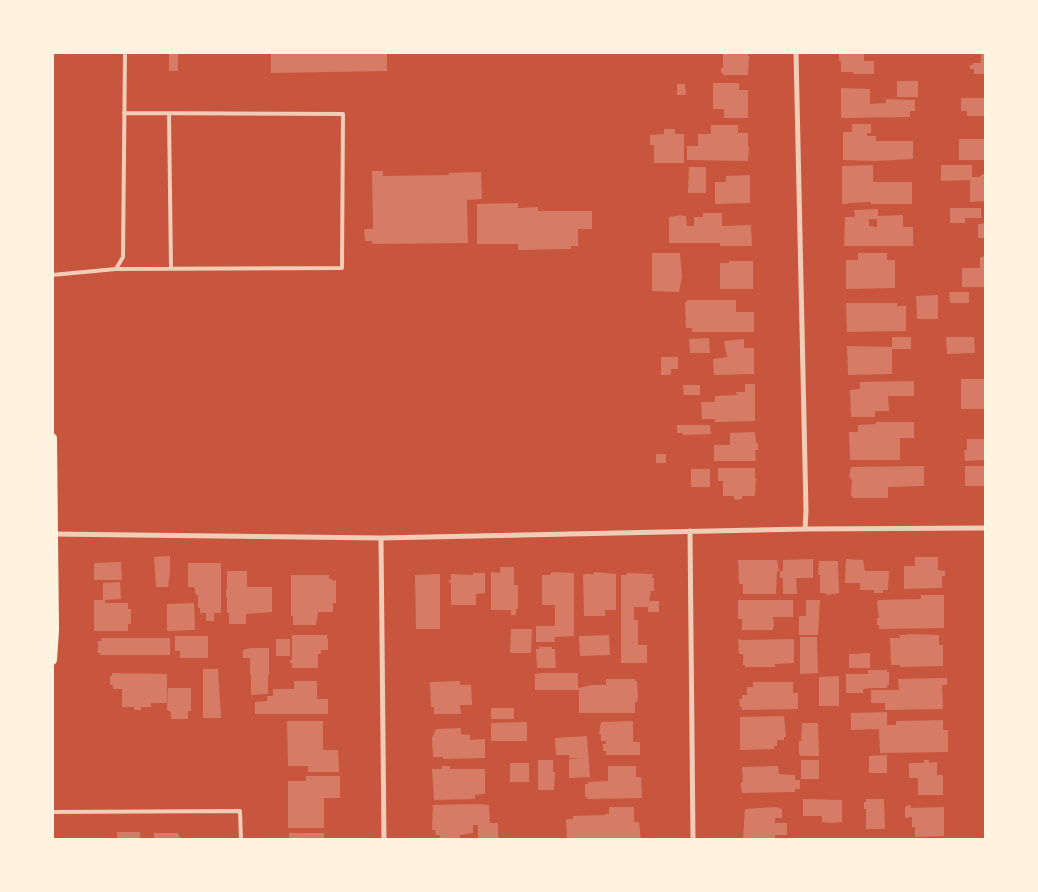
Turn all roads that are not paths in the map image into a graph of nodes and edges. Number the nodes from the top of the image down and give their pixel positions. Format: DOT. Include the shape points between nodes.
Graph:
graph roads {
  1 [pos="125,52"];
  2 [pos="796,52"];
  3 [pos="124,113"];
  4 [pos="169,114"];
  5 [pos="116,269"];
  6 [pos="172,269"];
  7 [pos="52,275"];
  8 [pos="52,438"];
  9 [pos="986,528"];
  10 [pos="805,529"];
  11 [pos="690,532"];
  12 [pos="53,534"];
  13 [pos="381,538"];
  14 [pos="52,660"];
  15 [pos="52,812"];
  16 [pos="240,840"];
  17 [pos="384,840"];
  18 [pos="693,840"];
  1 -- 3 [label="lane"];
  2 -- 10 [label="street"];
  3 -- 4 [label="lane"];
  3 -- 5 [label="lane" via="123,257"];
  4 -- 6 [label="lane"];
  4 -- 6 [label="lane" via="343,114 342,268"];
  5 -- 6 [label="lane"];
  5 -- 7 [label="lane"];
  8 -- 12 [label="main road"];
  9 -- 10 [label="street"];
  10 -- 11 [label="street"];
  11 -- 13 [label="street"];
  11 -- 18 [label="street"];
  12 -- 13 [label="street"];
  12 -- 14 [label="main road"];
  13 -- 17 [label="street"];
  15 -- 16 [label="lane" via="240,811"];
}
